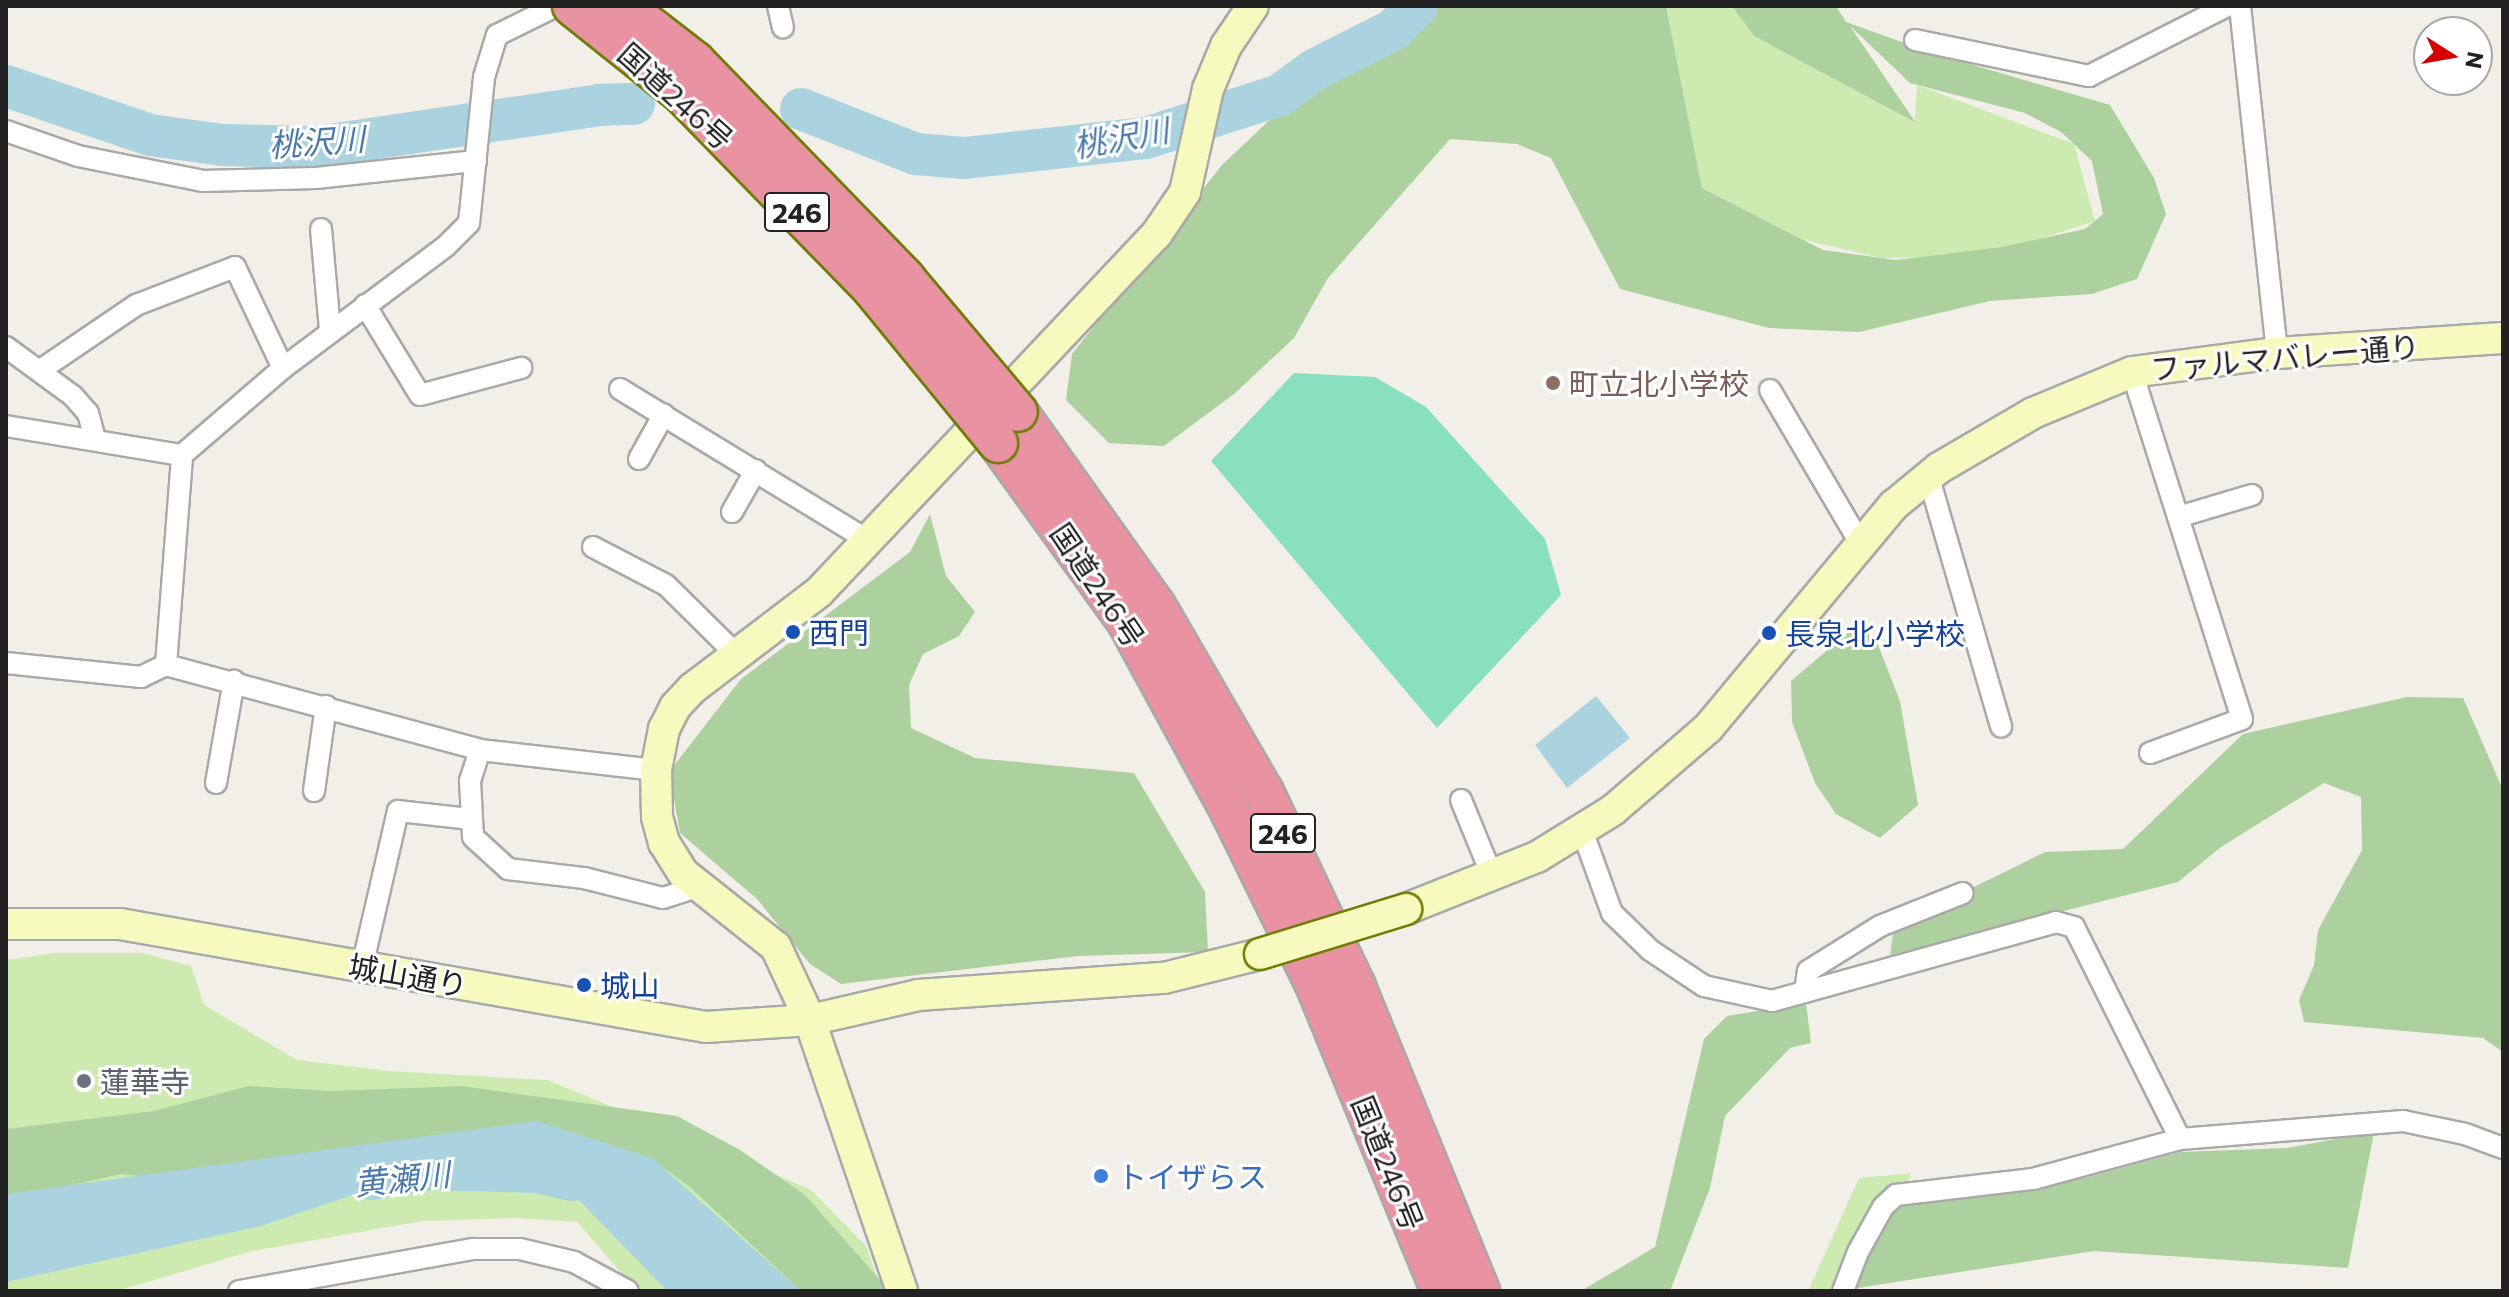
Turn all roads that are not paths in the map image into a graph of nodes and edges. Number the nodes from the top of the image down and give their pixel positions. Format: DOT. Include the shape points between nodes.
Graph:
graph roads {
  1 [pos="556,6"];
  2 [pos="572,6"];
  3 [pos="624,6"];
  4 [pos="778,6"];
  5 [pos="1253,6"];
  6 [pos="2227,6"];
  7 [pos="2240,6"];
  8 [pos="783,27"];
  9 [pos="1915,40"];
  10 [pos="6,131"];
  11 [pos="476,155"];
  12 [pos="321,229"];
  13 [pos="365,305"];
  14 [pos="330,330"];
  15 [pos="2503,338"];
  16 [pos="6,347"];
  17 [pos="2277,353"];
  18 [pos="283,368"];
  19 [pos="521,368"];
  20 [pos="39,371"];
  21 [pos="2132,372"];
  22 [pos="620,389"];
  23 [pos="1770,390"];
  24 [pos="664,414"];
  25 [pos="6,426"];
  26 [pos="1008,428"];
  27 [pos="95,439"];
  28 [pos="182,455"];
  29 [pos="639,459"];
  30 [pos="756,470"];
  31 [pos="1928,475"];
  32 [pos="2252,495"];
  33 [pos="732,512"];
  34 [pos="2178,517"];
  35 [pos="866,539"];
  36 [pos="1859,541"];
  37 [pos="593,547"];
  38 [pos="739,657"];
  39 [pos="6,663"];
  40 [pos="166,665"];
  41 [pos="234,681"];
  42 [pos="326,706"];
  43 [pos="2001,727"];
  44 [pos="480,750"];
  45 [pos="2150,753"];
  46 [pos="656,770"];
  47 [pos="216,783"];
  48 [pos="314,791"];
  49 [pos="1461,800"];
  50 [pos="471,819"];
  51 [pos="1583,833"];
  52 [pos="1493,878"];
  53 [pos="700,886"];
  54 [pos="1963,893"];
  55 [pos="6,924"];
  56 [pos="362,967"];
  57 [pos="1805,992"];
  58 [pos="810,1020"];
  59 [pos="2180,1139"];
  60 [pos="2503,1148"];
  61 [pos="239,1291"];
  62 [pos="628,1291"];
  63 [pos="902,1291"];
  64 [pos="1441,1291"];
  65 [pos="1480,1291"];
  66 [pos="1843,1291"];
  1 -- 11 [label="street" via="497,35 484,77"];
  2 -- 26 [label="highway, 国道246号 / 246, bridge" via="703,116"];
  3 -- 26 [label="highway, 国道246号 / 246, bridge" via="695,61 905,278"];
  4 -- 8 [label="street"];
  5 -- 35 [label="street" via="1226,46 1208,89 1185,192 1156,235"];
  6 -- 9 [label="street" via="2089,76"];
  7 -- 17 [label="street"];
  10 -- 11 [label="street" via="78,156 203,181 316,178"];
  11 -- 13 [label="street" via="469,223"];
  12 -- 14 [label="street"];
  13 -- 14 [label="street"];
  13 -- 19 [label="street" via="420,395"];
  14 -- 18 [label="street"];
  15 -- 17 [label="street, ファルマバレー通り"];
  16 -- 20 [label="street"];
  17 -- 21 [label="street, ファルマバレー通り"];
  18 -- 20 [label="street" via="235,267 136,305"];
  18 -- 28 [label="street"];
  20 -- 27 [label="street" via="88,413"];
  21 -- 31 [label="street, ファルマバレー通り" via="2033,413"];
  21 -- 34 [label="street"];
  22 -- 24 [label="street"];
  23 -- 36 [label="street"];
  24 -- 29 [label="street"];
  24 -- 30 [label="street"];
  25 -- 27 [label="street"];
  26 -- 64 [label="highway, 国道246号 / 246" via="1127,622 1228,807 1317,989"];
  26 -- 65 [label="highway, 国道246号 / 246" via="1156,606 1264,792 1356,987"];
  27 -- 28 [label="street"];
  28 -- 40 [label="street"];
  30 -- 33 [label="street"];
  30 -- 35 [label="street"];
  31 -- 36 [label="street, ファルマバレー通り"];
  31 -- 43 [label="street"];
  32 -- 34 [label="street"];
  34 -- 45 [label="street" via="2242,719"];
  35 -- 38 [label="street" via="799,611"];
  36 -- 51 [label="street, ファルマバレー通り" via="1708,728"];
  37 -- 38 [label="street" via="666,585"];
  38 -- 46 [label="street" via="675,707"];
  39 -- 40 [label="street" via="141,677"];
  40 -- 41 [label="street"];
  41 -- 42 [label="street"];
  41 -- 47 [label="street"];
  42 -- 44 [label="street"];
  42 -- 48 [label="street"];
  44 -- 46 [label="street"];
  44 -- 50 [label="street" via="470,781"];
  46 -- 53 [label="street" via="657,817 664,843 683,873"];
  49 -- 52 [label="street"];
  50 -- 53 [label="street" via="473,837 508,869 584,878 663,898"];
  50 -- 56 [label="street" via="398,811"];
  51 -- 52 [label="street, ファルマバレー通り"];
  51 -- 57 [label="street" via="1612,913 1650,950 1704,986 1772,1001"];
  52 -- 58 [label="street, ファルマバレー通り, bridge" via="1198,972 918,995"];
  53 -- 58 [label="street" via="776,947"];
  54 -- 57 [label="street" via="1880,926 1808,971"];
  55 -- 56 [label="street, 城山通り" via="120,924"];
  56 -- 58 [label="street, 城山通り" via="706,1027"];
  57 -- 59 [label="street" via="2056,922 2074,927"];
  58 -- 63 [label="street"];
  59 -- 60 [label="street" via="2403,1121"];
  59 -- 66 [label="street" via="2033,1179 1896,1195 1877,1219"];
  61 -- 62 [label="street" via="473,1249 520,1249 574,1262"];
}
